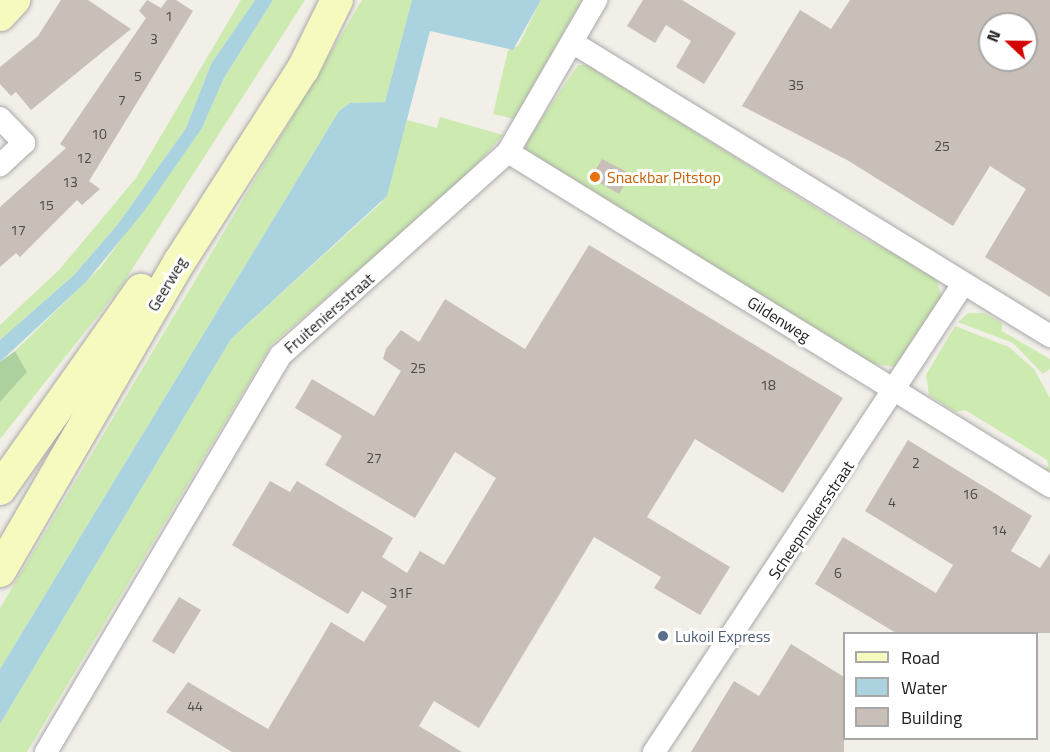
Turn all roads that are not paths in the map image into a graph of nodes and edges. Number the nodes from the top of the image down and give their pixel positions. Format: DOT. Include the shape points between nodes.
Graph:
graph roads {
  1 [pos="14,0"];
  2 [pos="330,0"];
  3 [pos="337,0"];
  4 [pos="596,0"];
  5 [pos="0,15"];
  6 [pos="575,44"];
  7 [pos="0,118"];
  8 [pos="508,152"];
  9 [pos="0,165"];
  10 [pos="963,284"];
  11 [pos="1050,336"];
  12 [pos="897,392"];
  13 [pos="1050,486"];
  14 [pos="0,489"];
  15 [pos="0,571"];
  16 [pos="46,752"];
  17 [pos="654,752"];
  1 -- 5 [label="main road"];
  2 -- 14 [label="main road, Geerweg" via="145,285"];
  3 -- 15 [label="main road, Geerweg" via="303,69 180,261"];
  4 -- 6 [label="street, Fruiteniersstraat"];
  6 -- 8 [label="street, Fruiteniersstraat"];
  6 -- 10 [label="street"];
  7 -- 9 [label="street" via="24,143"];
  8 -- 12 [label="street, Gildenweg"];
  8 -- 16 [label="street, Fruiteniersstraat" via="281,355"];
  10 -- 11 [label="street"];
  10 -- 12 [label="street, Scheepmakersstraat"];
  12 -- 13 [label="street, Gildenweg"];
  12 -- 17 [label="street, Scheepmakersstraat"];
}
